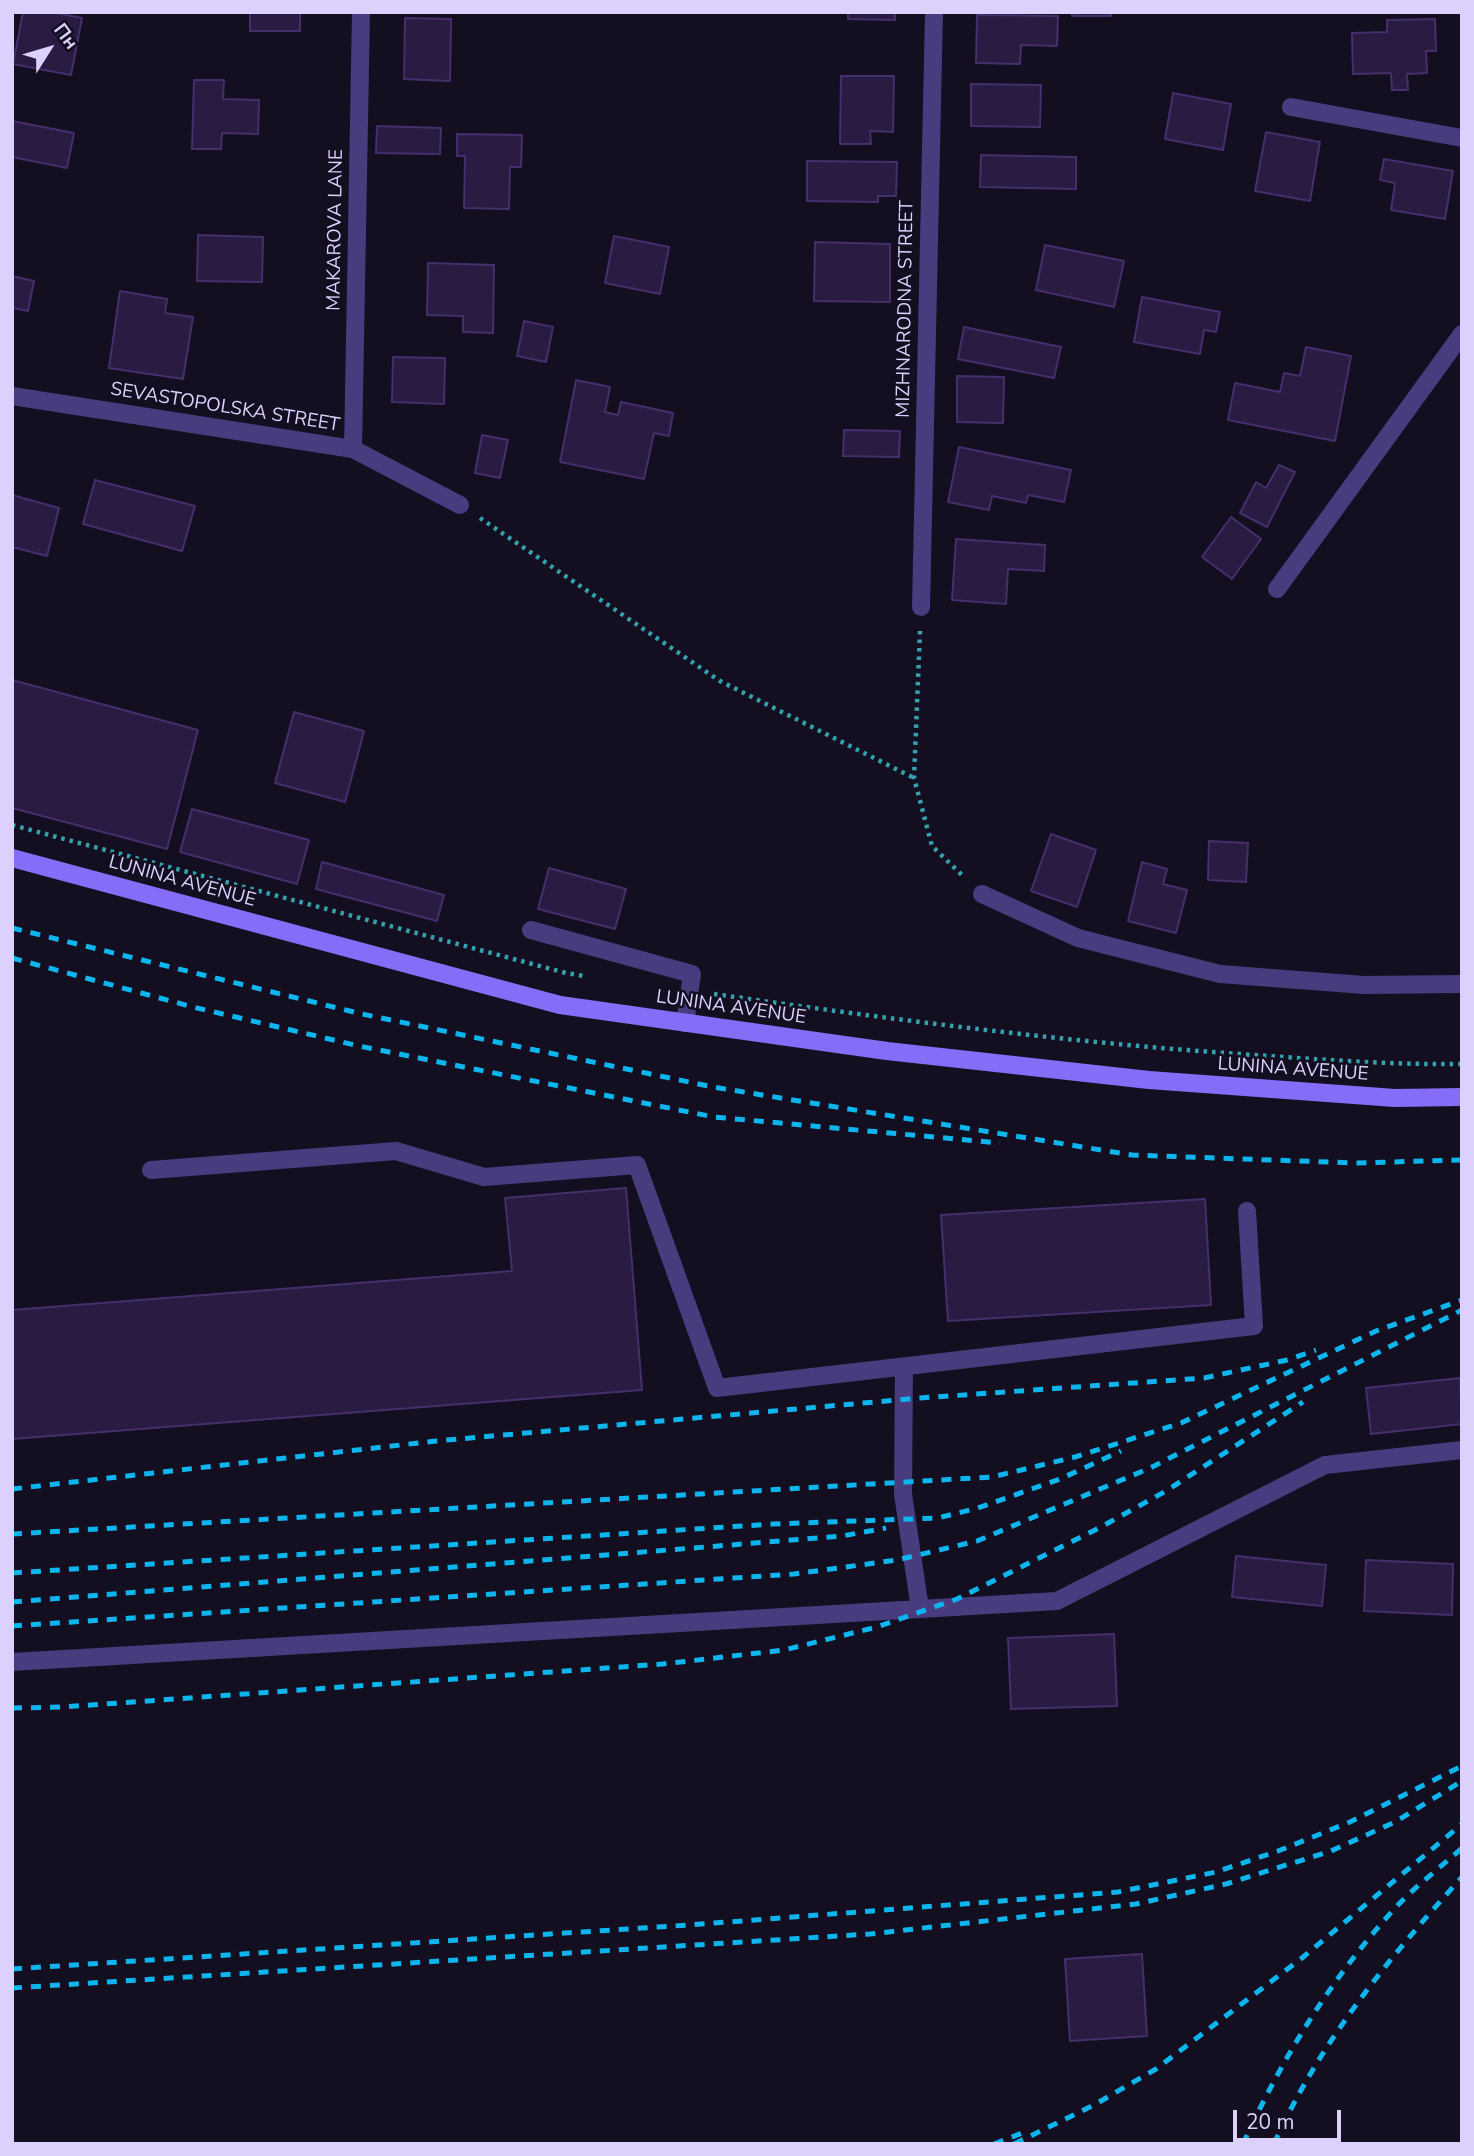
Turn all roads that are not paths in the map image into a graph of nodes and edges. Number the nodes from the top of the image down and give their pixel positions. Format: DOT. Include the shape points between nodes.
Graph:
graph roads {
  1 [pos="361,12"];
  2 [pos="934,12"];
  3 [pos="1292,107"];
  4 [pos="1462,138"];
  5 [pos="1462,334"];
  6 [pos="12,397"];
  7 [pos="353,449"];
  8 [pos="460,505"];
  9 [pos="1277,589"];
  10 [pos="921,607"];
  11 [pos="12,858"];
  12 [pos="982,894"];
  13 [pos="531,930"];
  14 [pos="1462,984"];
  15 [pos="685,1023"];
  16 [pos="1462,1097"];
  17 [pos="150,1170"];
  18 [pos="1247,1211"];
  19 [pos="904,1367"];
  20 [pos="1462,1450"];
  21 [pos="920,1609"];
  22 [pos="12,1662"];
  1 -- 7 [label="street, MAKAROVA LANE"];
  2 -- 10 [label="street, MIZHNARODNA STREET"];
  3 -- 4 [label="street"];
  5 -- 9 [label="street"];
  6 -- 7 [label="street, SEVASTOPOLSKA STREET"];
  7 -- 8 [label="street, SEVASTOPOLSKA STREET"];
  11 -- 15 [label="street, LUNINA AVENUE" via="560,1004"];
  12 -- 14 [label="street" via="1077,938 1220,974 1364,985"];
  13 -- 15 [label="street" via="692,974"];
  15 -- 16 [label="street, LUNINA AVENUE" via="1149,1080 1395,1098"];
  17 -- 19 [label="street" via="396,1151 484,1177 637,1165 717,1388"];
  18 -- 19 [label="street" via="1254,1326"];
  19 -- 21 [label="street" via="903,1494"];
  20 -- 21 [label="street" via="1325,1465 1057,1601"];
  21 -- 22 [label="street"];
}
